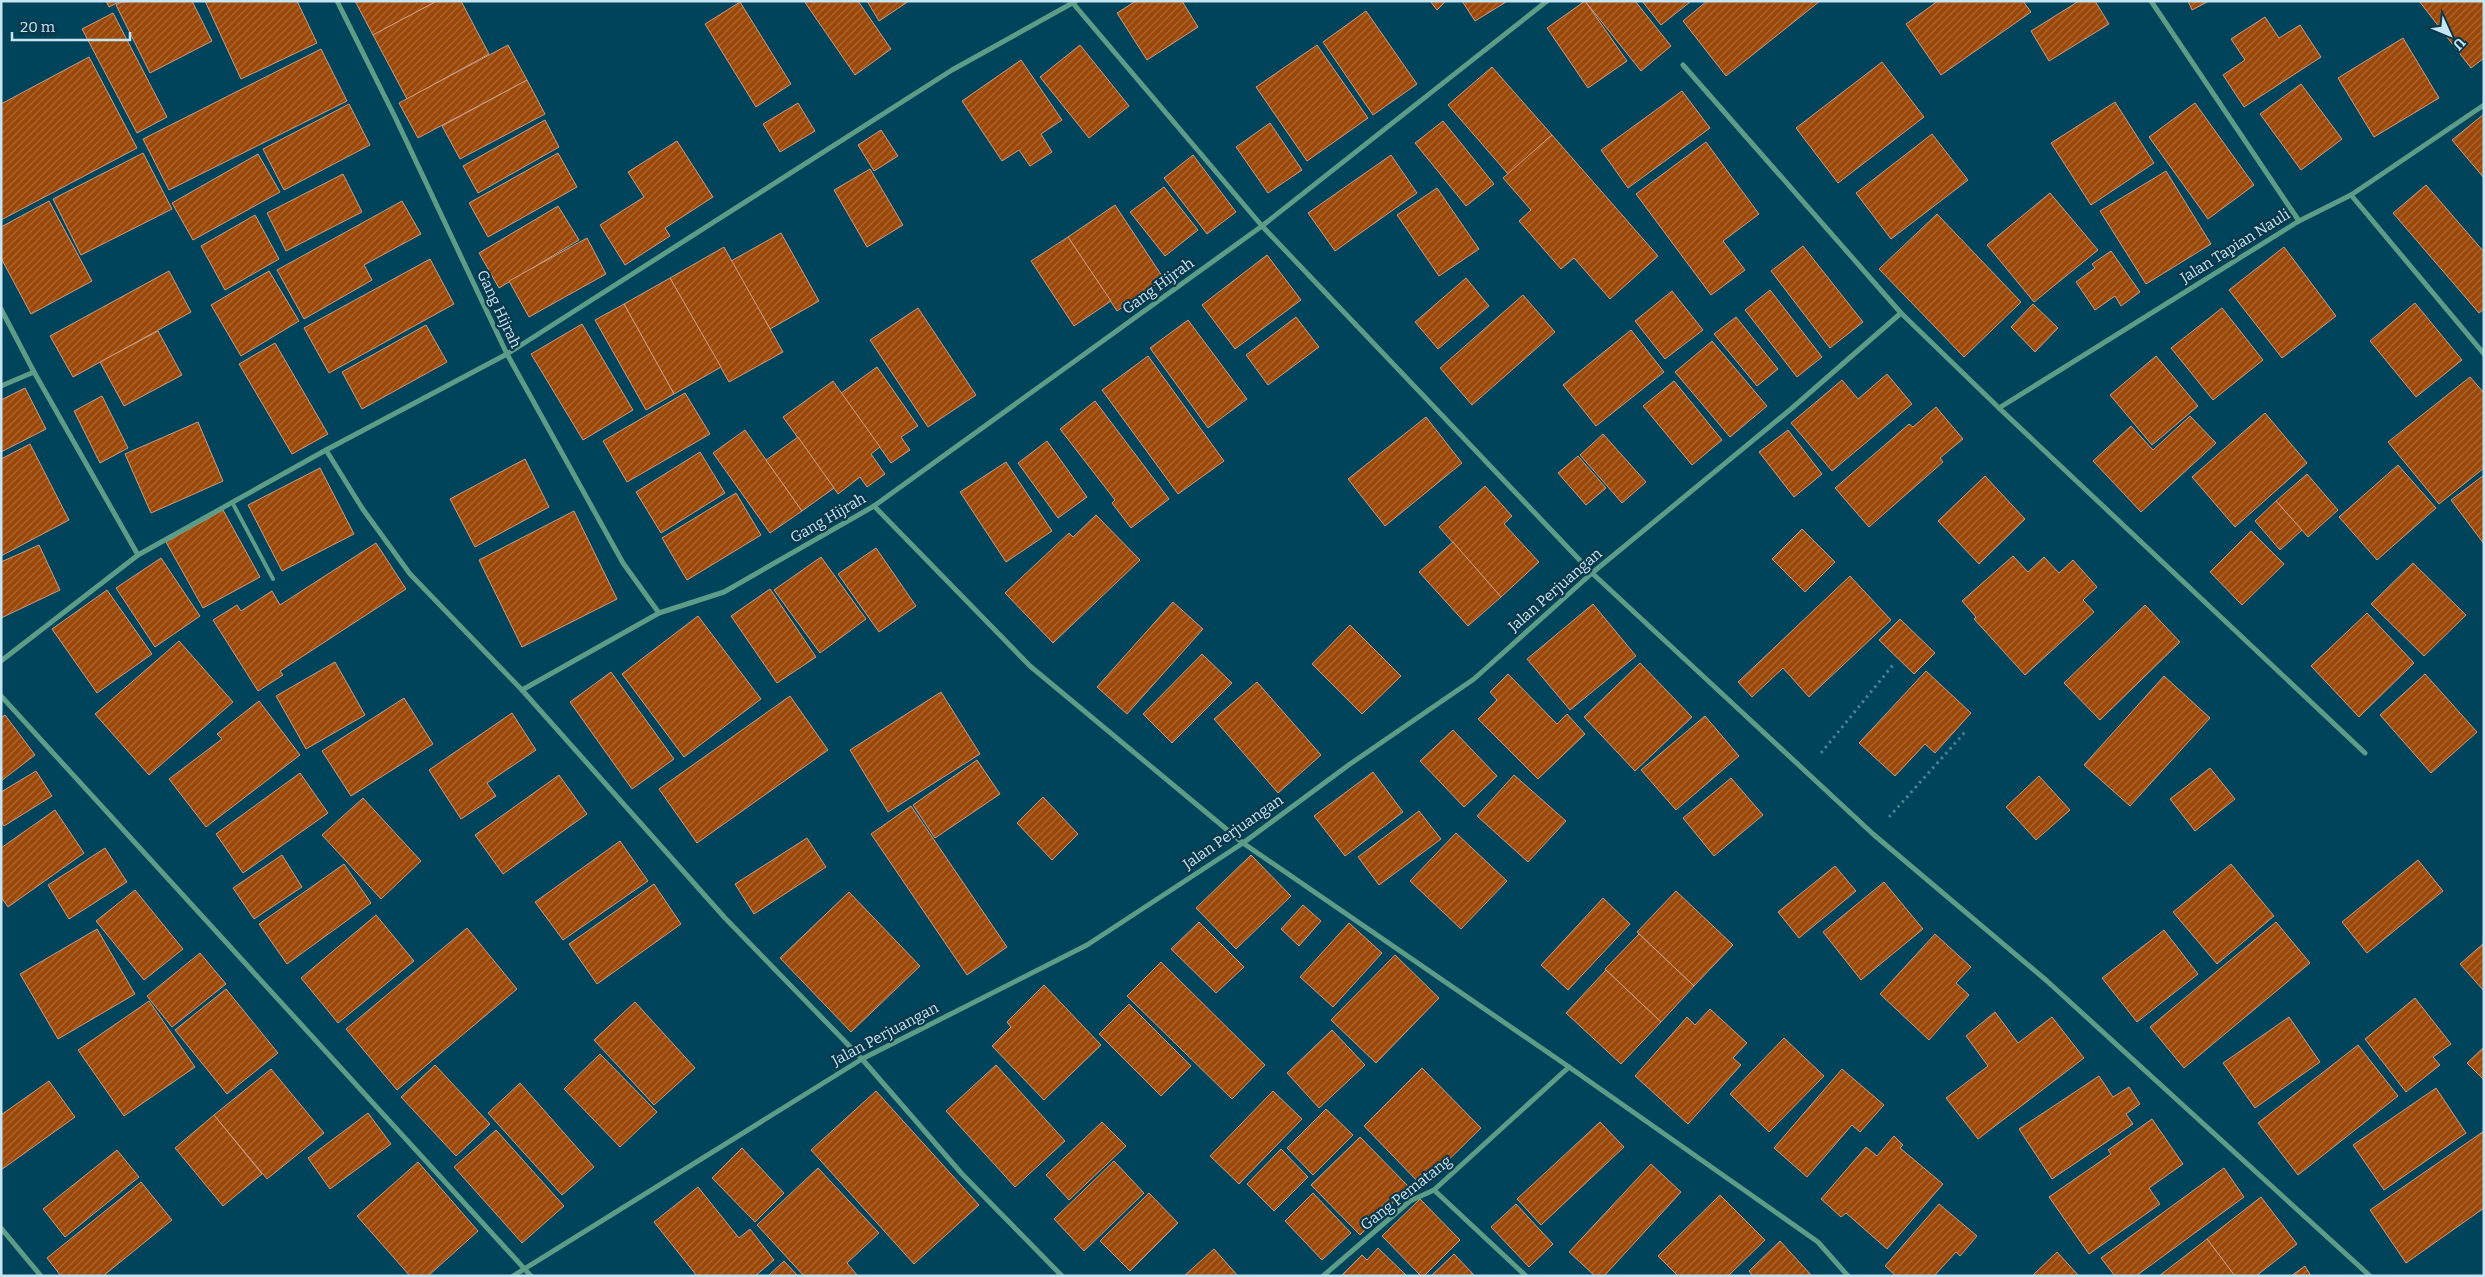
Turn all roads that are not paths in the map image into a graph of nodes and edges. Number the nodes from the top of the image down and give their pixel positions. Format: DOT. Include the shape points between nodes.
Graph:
graph roads {
  1 [pos="337,1"];
  2 [pos="1547,1"];
  3 [pos="2151,1"];
  4 [pos="1073,2"];
  5 [pos="1683,65"];
  6 [pos="2484,105"];
  7 [pos="2351,196"];
  8 [pos="2299,221"];
  9 [pos="1262,226"];
  10 [pos="1,309"];
  11 [pos="1901,313"];
  12 [pos="507,354"];
  13 [pos="2484,354"];
  14 [pos="34,372"];
  15 [pos="1,386"];
  16 [pos="1999,408"];
  17 [pos="326,450"];
  18 [pos="232,502"];
  19 [pos="874,506"];
  20 [pos="138,554"];
  21 [pos="1592,573"];
  22 [pos="273,579"];
  23 [pos="659,613"];
  24 [pos="1,661"];
  25 [pos="522,690"];
  26 [pos="1,696"];
  27 [pos="2365,754"];
  28 [pos="1243,843"];
  29 [pos="862,1059"];
  30 [pos="1569,1067"];
  31 [pos="1434,1190"];
  32 [pos="1,1228"];
  33 [pos="525,1268"];
  34 [pos="41,1276"];
  35 [pos="513,1276"];
  36 [pos="531,1276"];
  37 [pos="1062,1276"];
  38 [pos="1323,1276"];
  39 [pos="1526,1276"];
  40 [pos="1848,1276"];
  41 [pos="2370,1276"];
  1 -- 12 [label="street, Gang Hijrah"];
  2 -- 9 [label="street, Gang Hijrah"];
  3 -- 8 [label="street"];
  4 -- 9 [label="street"];
  4 -- 12 [label="street" via="952,70"];
  5 -- 11 [label="street"];
  6 -- 7 [label="street, Jalan Tapian Nauli"];
  7 -- 8 [label="street, Jalan Tapian Nauli"];
  7 -- 13 [label="street"];
  8 -- 16 [label="street, Jalan Tapian Nauli"];
  9 -- 19 [label="street, Gang Hijrah"];
  9 -- 21 [label="street"];
  10 -- 14 [label="street"];
  11 -- 16 [label="street"];
  11 -- 21 [label="street, Jalan Perjuangan" via="1791,409"];
  12 -- 17 [label="street"];
  12 -- 23 [label="street, Gang Hijrah" via="623,562"];
  14 -- 15 [label="street"];
  14 -- 20 [label="street"];
  16 -- 27 [label="street"];
  17 -- 18 [label="street"];
  17 -- 25 [label="street" via="362,508 410,574"];
  18 -- 20 [label="street"];
  18 -- 22 [label="lane"];
  19 -- 23 [label="street, Gang Hijrah" via="724,592"];
  19 -- 28 [label="street" via="1030,666"];
  20 -- 24 [label="street"];
  21 -- 28 [label="street, Jalan Perjuangan" via="1474,679"];
  21 -- 41 [label="street" via="1873,834 2047,981"];
  23 -- 25 [label="street"];
  25 -- 29 [label="street" via="725,918"];
  26 -- 33 [label="street"];
  28 -- 29 [label="street, Jalan Perjuangan" via="1086,945"];
  28 -- 30 [label="street"];
  29 -- 33 [label="street, Jalan Perjuangan"];
  29 -- 37 [label="street" via="962,1174"];
  30 -- 31 [label="street, Gang Pematang"];
  30 -- 40 [label="street" via="1818,1242"];
  31 -- 38 [label="street, Gang Pematang" via="1410,1202"];
  31 -- 39 [label="street"];
  32 -- 34 [label="street"];
  33 -- 35 [label="street, Jalan Perjuangan"];
  33 -- 36 [label="street"];
}
